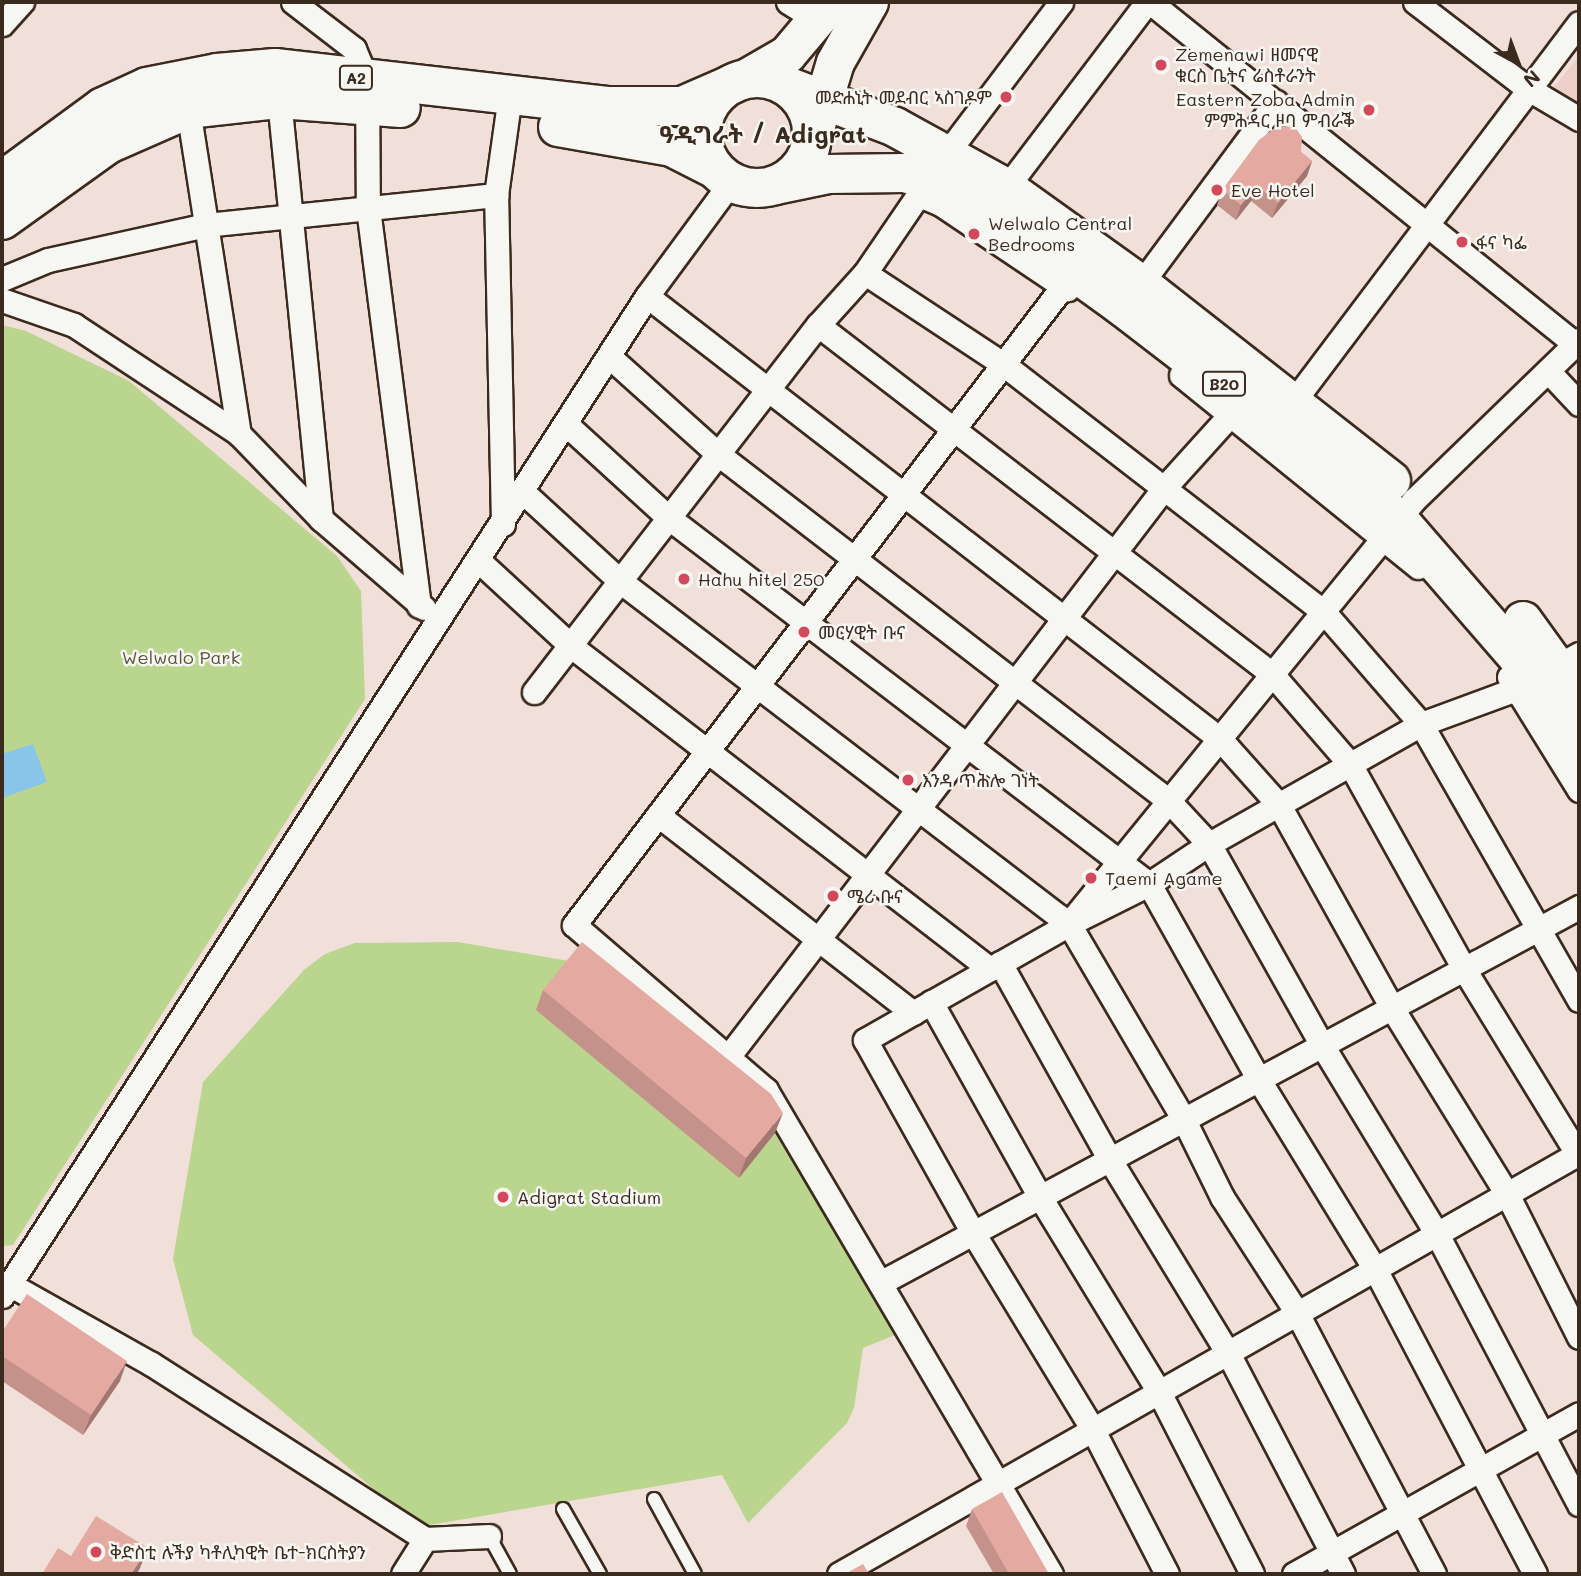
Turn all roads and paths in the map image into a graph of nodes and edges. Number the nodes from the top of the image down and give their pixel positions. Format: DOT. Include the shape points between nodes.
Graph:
graph roads {
  1 [pos="22,2"];
  2 [pos="293,2"];
  3 [pos="869,2"];
  4 [pos="1061,2"];
  5 [pos="1149,2"];
  6 [pos="1415,2"];
  7 [pos="813,8"];
  8 [pos="1579,23"];
  9 [pos="2,24"];
  10 [pos="738,82"];
  11 [pos="784,85"];
  12 [pos="1527,88"];
  13 [pos="367,93"];
  14 [pos="279,99"];
  15 [pos="824,100"];
  16 [pos="1276,102"];
  17 [pos="188,108"];
  18 [pos="508,109"];
  19 [pos="1579,119"];
  20 [pos="812,138"];
  21 [pos="723,175"];
  22 [pos="932,176"];
  23 [pos="2,181"];
  24 [pos="776,185"];
  25 [pos="1006,188"];
  26 [pos="496,195"];
  27 [pos="368,208"];
  28 [pos="294,216"];
  29 [pos="2,220"];
  30 [pos="1426,223"];
  31 [pos="206,225"];
  32 [pos="865,273"];
  33 [pos="2,279"];
  34 [pos="1063,286"];
  35 [pos="1132,295"];
  36 [pos="647,296"];
  37 [pos="2,300"];
  38 [pos="818,325"];
  39 [pos="1577,342"];
  40 [pos="611,358"];
  41 [pos="1003,364"];
  42 [pos="1548,370"];
  43 [pos="767,391"];
  44 [pos="1294,401"];
  45 [pos="1579,404"];
  46 [pos="1230,415"];
  47 [pos="567,425"];
  48 [pos="954,429"];
  49 [pos="239,434"];
  50 [pos="718,454"];
  51 [pos="1164,488"];
  52 [pos="523,492"];
  53 [pos="903,495"];
  54 [pos="669,517"];
  55 [pos="1399,518"];
  56 [pos="321,519"];
  57 [pos="503,524"];
  58 [pos="1115,553"];
  59 [pos="854,559"];
  60 [pos="479,561"];
  61 [pos="621,581"];
  62 [pos="419,606"];
  63 [pos="1323,611"];
  64 [pos="445,613"];
  65 [pos="1064,619"];
  66 [pos="806,622"];
  67 [pos="571,646"];
  68 [pos="1547,671"];
  69 [pos="1272,674"];
  70 [pos="1015,682"];
  71 [pos="757,686"];
  72 [pos="534,692"];
  73 [pos="1579,699"];
  74 [pos="1421,724"];
  75 [pos="1220,739"];
  76 [pos="966,746"];
  77 [pos="1579,750"];
  78 [pos="707,751"];
  79 [pos="1350,764"];
  80 [pos="1579,790"];
  81 [pos="1169,801"];
  82 [pos="1279,805"];
  83 [pos="917,809"];
  84 [pos="658,816"];
  85 [pos="1209,844"];
  86 [pos="1119,863"];
  87 [pos="867,873"];
  88 [pos="1150,884"];
  89 [pos="1579,906"];
  90 [pos="1069,924"];
  91 [pos="1536,930"];
  92 [pos="817,938"];
  93 [pos="995,966"];
  94 [pos="1464,969"];
  95 [pos="1579,1000"];
  96 [pos="922,1007"];
  97 [pos="1392,1008"];
  98 [pos="1322,1045"];
  99 [pos="728,1057"];
  100 [pos="1259,1080"];
  101 [pos="1184,1120"];
  102 [pos="1579,1154"];
  103 [pos="1110,1160"];
  104 [pos="1507,1194"];
  105 [pos="1040,1197"];
  106 [pos="973,1233"];
  107 [pos="1437,1234"];
  108 [pos="1375,1269"];
  109 [pos="880,1283"];
  110 [pos="5,1290"];
  111 [pos="1297,1313"];
  112 [pos="1579,1337"];
  113 [pos="1228,1353"];
  114 [pos="1159,1392"];
  115 [pos="1579,1414"];
  116 [pos="1093,1430"];
  117 [pos="1541,1436"];
  118 [pos="1478,1471"];
  119 [pos="998,1484"];
  120 [pos="654,1499"];
  121 [pos="1579,1504"];
  122 [pos="564,1509"];
  123 [pos="1400,1515"];
  124 [pos="489,1536"];
  125 [pos="1331,1554"];
  126 [pos="416,1561"];
  127 [pos="510,1574"];
  128 [pos="600,1574"];
  129 [pos="695,1574"];
  130 [pos="839,1574"];
  131 [pos="1051,1574"];
  132 [pos="1167,1574"];
  133 [pos="1252,1574"];
  134 [pos="1294,1574"];
  135 [pos="1343,1574"];
  136 [pos="1434,1574"];
  137 [pos="1535,1574"];
  1 -- 9 [label="street"];
  2 -- 13 [label="street" via="354,49"];
  3 -- 15 [label="main road" via="843,43"];
  4 -- 22 [label="street"];
  5 -- 16 [label="street"];
  5 -- 25 [label="street"];
  6 -- 12 [label="street"];
  7 -- 10 [label="main road, A2" via="787,54"];
  8 -- 12 [label="street"];
  10 -- 11 [label="highway, A2" via="764,79"];
  10 -- 18 [label="highway, A2" via="693,103 663,107"];
  10 -- 21 [label="highway, A2" via="712,103 704,122 705,151"];
  11 -- 15 [label="highway, B20"];
  11 -- 20 [label="highway" via="806,108"];
  12 -- 19 [label="street"];
  12 -- 30 [label="street"];
  13 -- 14 [label="highway, A2"];
  13 -- 18 [label="highway, A2"];
  13 -- 23 [label="highway, A2" via="275,68 217,73 147,87 61,134"];
  13 -- 27 [label="street"];
  14 -- 17 [label="highway, A2"];
  14 -- 28 [label="street"];
  15 -- 20 [label="main road"];
  15 -- 22 [label="highway, B20" via="895,127"];
  16 -- 30 [label="street"];
  16 -- 35 [label="street"];
  17 -- 29 [label="highway, A2" via="108,144"];
  17 -- 31 [label="street"];
  18 -- 21 [label="highway, A2" via="672,147"];
  18 -- 26 [label="street"];
  20 -- 24 [label="highway" via="800,168"];
  21 -- 24 [label="highway, A2" via="753,188"];
  21 -- 36 [label="street"];
  22 -- 24 [label="highway, B20" via="874,172 807,177"];
  22 -- 25 [label="highway, B20"];
  22 -- 32 [label="street"];
  22 -- 34 [label="street" via="942,205"];
  22 -- 35 [label="highway, B20"];
  25 -- 35 [label="highway, B20"];
  26 -- 27 [label="street"];
  26 -- 57 [label="street"];
  27 -- 28 [label="street"];
  27 -- 62 [label="street"];
  28 -- 31 [label="street"];
  28 -- 56 [label="street"];
  30 -- 39 [label="street"];
  30 -- 44 [label="street"];
  31 -- 33 [label="street" via="48,260"];
  31 -- 49 [label="street"];
  32 -- 38 [label="street"];
  32 -- 41 [label="street"];
  34 -- 41 [label="street"];
  34 -- 46 [label="street"];
  35 -- 44 [label="highway, B20"];
  35 -- 55 [label="highway, B20"];
  36 -- 40 [label="street"];
  36 -- 43 [label="street"];
  37 -- 49 [label="street" via="74,325"];
  38 -- 43 [label="street"];
  38 -- 48 [label="street"];
  39 -- 42 [label="street"];
  40 -- 47 [label="street"];
  40 -- 50 [label="street"];
  41 -- 48 [label="street"];
  41 -- 51 [label="street"];
  42 -- 45 [label="street"];
  42 -- 55 [label="street"];
  43 -- 50 [label="street"];
  43 -- 53 [label="street"];
  44 -- 55 [label="highway, B20"];
  46 -- 51 [label="street"];
  46 -- 55 [label="street"];
  47 -- 52 [label="street"];
  47 -- 54 [label="street"];
  48 -- 53 [label="street"];
  48 -- 58 [label="street"];
  49 -- 56 [label="street"];
  50 -- 54 [label="street"];
  50 -- 59 [label="street"];
  51 -- 58 [label="street"];
  51 -- 63 [label="street"];
  52 -- 57 [label="street"];
  52 -- 61 [label="street"];
  53 -- 59 [label="street"];
  53 -- 65 [label="street"];
  54 -- 61 [label="street"];
  54 -- 66 [label="street"];
  55 -- 63 [label="street"];
  55 -- 68 [label="highway, B20" via="1488,577"];
  56 -- 62 [label="street"];
  57 -- 60 [label="street"];
  58 -- 65 [label="street"];
  58 -- 69 [label="street"];
  59 -- 66 [label="street"];
  59 -- 70 [label="street"];
  60 -- 64 [label="street"];
  60 -- 67 [label="street"];
  61 -- 67 [label="street"];
  61 -- 71 [label="street"];
  62 -- 64 [label="street"];
  63 -- 69 [label="street"];
  63 -- 74 [label="street"];
  64 -- 110 [label="street"];
  65 -- 70 [label="street"];
  65 -- 75 [label="street"];
  66 -- 71 [label="street"];
  66 -- 76 [label="street"];
  67 -- 72 [label="street"];
  67 -- 78 [label="street"];
  68 -- 73 [label="highway, B20"];
  68 -- 74 [label="street"];
  68 -- 77 [label="highway, B20"];
  68 -- 80 [label="street"];
  69 -- 75 [label="street"];
  69 -- 79 [label="street"];
  70 -- 76 [label="street"];
  70 -- 81 [label="street"];
  71 -- 78 [label="street"];
  71 -- 83 [label="street"];
  74 -- 79 [label="street"];
  74 -- 91 [label="street"];
  75 -- 81 [label="street"];
  75 -- 82 [label="street"];
  76 -- 83 [label="street"];
  76 -- 86 [label="street"];
  78 -- 84 [label="street"];
  78 -- 87 [label="street"];
  79 -- 82 [label="street"];
  79 -- 94 [label="street"];
  81 -- 85 [label="street"];
  81 -- 86 [label="street"];
  82 -- 85 [label="street"];
  82 -- 97 [label="street"];
  83 -- 87 [label="street"];
  83 -- 90 [label="street"];
  84 -- 92 [label="street"];
  84 -- 99 [label="street" via="574,925"];
  85 -- 88 [label="street"];
  85 -- 98 [label="street"];
  86 -- 88 [label="street"];
  86 -- 90 [label="street"];
  87 -- 92 [label="street"];
  87 -- 93 [label="street"];
  88 -- 90 [label="street"];
  88 -- 100 [label="street"];
  89 -- 91 [label="street"];
  90 -- 93 [label="street"];
  90 -- 101 [label="street"];
  91 -- 94 [label="street"];
  91 -- 95 [label="street"];
  92 -- 96 [label="street"];
  92 -- 99 [label="street"];
  93 -- 96 [label="street"];
  93 -- 103 [label="street"];
  94 -- 97 [label="street"];
  94 -- 102 [label="street"];
  96 -- 105 [label="street"];
  96 -- 106 [label="street" via="865,1040"];
  97 -- 98 [label="street"];
  97 -- 104 [label="street"];
  98 -- 100 [label="street"];
  98 -- 107 [label="street"];
  99 -- 109 [label="street" via="766,1090"];
  100 -- 101 [label="street"];
  100 -- 108 [label="street"];
  101 -- 103 [label="street"];
  101 -- 111 [label="street" via="1222,1197"];
  102 -- 104 [label="street"];
  103 -- 105 [label="street"];
  103 -- 113 [label="street"];
  104 -- 107 [label="street"];
  104 -- 112 [label="street"];
  105 -- 106 [label="street"];
  105 -- 114 [label="street"];
  106 -- 109 [label="street"];
  106 -- 116 [label="street"];
  107 -- 108 [label="street"];
  107 -- 117 [label="street"];
  108 -- 111 [label="street"];
  108 -- 118 [label="street"];
  109 -- 119 [label="street"];
  110 -- 126 [label="street" via="150,1363"];
  111 -- 113 [label="street"];
  111 -- 123 [label="street"];
  113 -- 114 [label="street"];
  113 -- 125 [label="street"];
  114 -- 116 [label="street"];
  114 -- 133 [label="street"];
  115 -- 117 [label="street"];
  116 -- 119 [label="street"];
  116 -- 132 [label="street"];
  117 -- 118 [label="street"];
  117 -- 121 [label="street"];
  118 -- 123 [label="street"];
  118 -- 137 [label="street"];
  119 -- 130 [label="street"];
  119 -- 131 [label="street"];
  120 -- 129 [label="lane"];
  122 -- 128 [label="lane"];
  123 -- 125 [label="street"];
  123 -- 136 [label="street"];
  124 -- 126 [label="street"];
  124 -- 127 [label="lane"];
  125 -- 134 [label="street"];
  125 -- 135 [label="street"];
}
